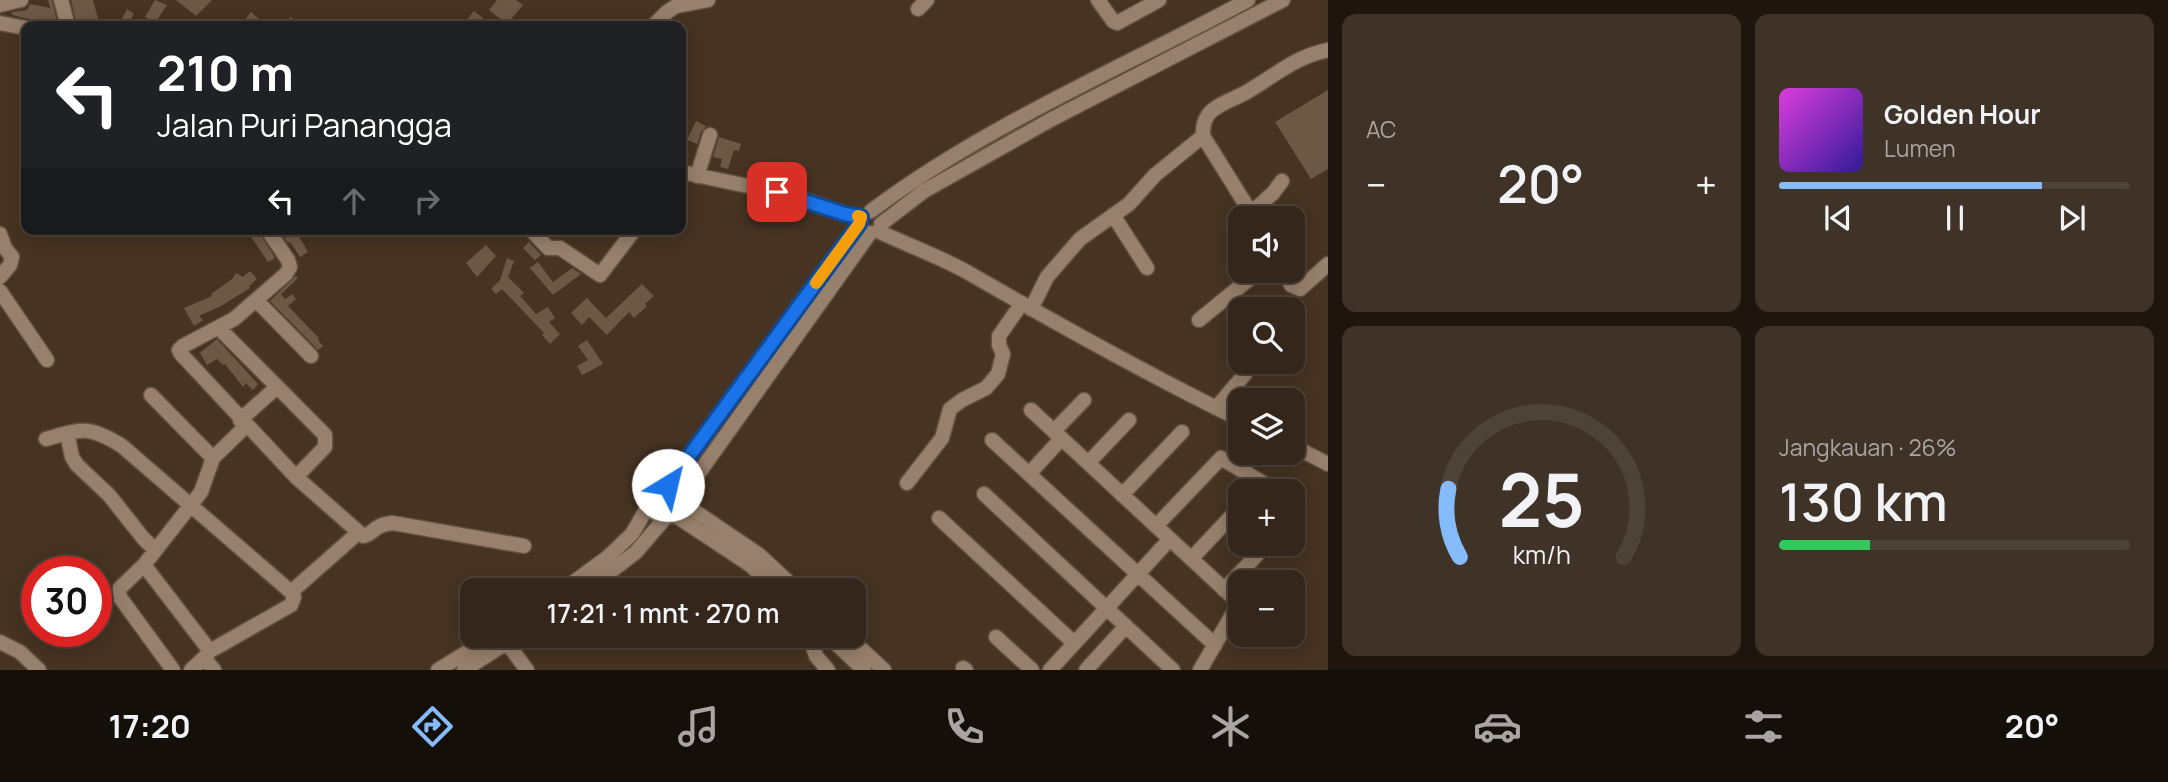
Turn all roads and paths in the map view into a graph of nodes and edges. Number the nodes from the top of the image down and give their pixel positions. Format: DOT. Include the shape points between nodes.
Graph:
graph roads {
  1 [pos="21,0"];
  2 [pos="61,0"];
  3 [pos="708,0"];
  4 [pos="1098,0"];
  5 [pos="1159,0"];
  6 [pos="1248,0"];
  7 [pos="1283,0"];
  8 [pos="680,3"];
  9 [pos="0,5"];
  10 [pos="67,21"];
  11 [pos="658,21"];
  12 [pos="0,23"];
  13 [pos="21,27"];
  14 [pos="1181,44"];
  15 [pos="1328,50"];
  16 [pos="1046,105"];
  17 [pos="1052,119"];
  18 [pos="710,135"];
  19 [pos="1203,136"];
  20 [pos="686,173"];
  21 [pos="697,176"];
  22 [pos="1282,181"];
  23 [pos="1246,206"];
  24 [pos="1261,206"];
  25 [pos="1113,215"];
  26 [pos="870,223"];
  27 [pos="0,234"];
  28 [pos="271,235"];
  29 [pos="535,235"];
  30 [pos="630,235"];
  31 [pos="1328,264"];
  32 [pos="1147,268"];
  33 [pos="0,277"];
  34 [pos="1244,283"];
  35 [pos="1289,283"];
  36 [pos="1,294"];
  37 [pos="257,300"];
  38 [pos="1026,306"];
  39 [pos="1199,320"];
  40 [pos="219,328"];
  41 [pos="311,356"];
  42 [pos="47,360"];
  43 [pos="1245,374"];
  44 [pos="277,387"];
  45 [pos="151,395"];
  46 [pos="1084,400"];
  47 [pos="1216,408"];
  48 [pos="1031,410"];
  49 [pos="1228,414"];
  50 [pos="1129,420"];
  51 [pos="243,423"];
  52 [pos="1182,432"];
  53 [pos="66,433"];
  54 [pos="1058,435"];
  55 [pos="46,439"];
  56 [pos="992,440"];
  57 [pos="1305,452"];
  58 [pos="213,458"];
  59 [pos="1088,463"];
  60 [pos="1328,464"];
  61 [pos="1029,474"];
  62 [pos="296,477"];
  63 [pos="1249,479"];
  64 [pos="907,482"];
  65 [pos="668,485"];
  66 [pos="984,494"];
  67 [pos="1122,495"];
  68 [pos="650,503"];
  69 [pos="191,505"];
  70 [pos="676,508"];
  71 [pos="939,518"];
  72 [pos="1228,520"];
  73 [pos="1156,526"];
  74 [pos="358,533"];
  75 [pos="1170,539"];
  76 [pos="524,546"];
  77 [pos="155,550"];
  78 [pos="1256,556"];
  79 [pos="1191,559"];
  80 [pos="144,565"];
  81 [pos="1138,574"];
  82 [pos="580,578"];
  83 [pos="602,578"];
  84 [pos="764,578"];
  85 [pos="784,578"];
  86 [pos="1224,590"];
  87 [pos="292,593"];
  88 [pos="1107,608"];
  89 [pos="1126,626"];
  90 [pos="996,637"];
  91 [pos="0,642"];
  92 [pos="1074,643"];
  93 [pos="1215,645"];
  94 [pos="485,648"];
  95 [pos="492,648"];
  96 [pos="509,648"];
  97 [pos="813,648"];
  98 [pos="841,648"];
  99 [pos="860,648"];
  100 [pos="207,655"];
  101 [pos="1094,667"];
  102 [pos="40,670"];
  103 [pos="173,670"];
  104 [pos="191,670"];
  105 [pos="214,670"];
  106 [pos="438,670"];
  107 [pos="464,670"];
  108 [pos="527,670"];
  109 [pos="828,670"];
  110 [pos="864,670"];
  111 [pos="884,670"];
  112 [pos="1032,670"];
  113 [pos="1050,670"];
  114 [pos="1172,670"];
  115 [pos="1200,670"];
  1 -- 9 [label="street"];
  2 -- 10 [label="street"];
  3 -- 8 [label="street"];
  4 -- 5 [label="street" via="1117,23"];
  6 -- 14 [label="street"];
  7 -- 14 [label="street"];
  8 -- 11 [label="street"];
  12 -- 13 [label="street"];
  14 -- 16 [label="street"];
  14 -- 17 [label="street"];
  15 -- 19 [label="street" via="1292,63 1212,110"];
  16 -- 17 [label="street"];
  16 -- 26 [label="street" via="916,177"];
  17 -- 26 [label="street"];
  18 -- 21 [label="street"];
  19 -- 23 [label="street"];
  19 -- 25 [label="street"];
  20 -- 21 [label="street"];
  21 -- 26 [label="street" via="791,195"];
  22 -- 24 [label="street"];
  25 -- 32 [label="street"];
  25 -- 38 [label="street" via="1080,239"];
  26 -- 38 [label="street"];
  26 -- 65 [label="street"];
  26 -- 70 [label="street"];
  27 -- 33 [label="street" via="12,257"];
  28 -- 37 [label="street" via="290,267"];
  29 -- 30 [label="street" via="548,248 560,248 600,275"];
  31 -- 35 [label="street" via="1300,289"];
  34 -- 39 [label="street"];
  36 -- 42 [label="street"];
  37 -- 40 [label="street"];
  37 -- 41 [label="street"];
  38 -- 47 [label="street"];
  38 -- 64 [label="street" via="999,336 1003,354 998,374 986,388 950,409 942,438"];
  40 -- 44 [label="street"];
  40 -- 51 [label="street" via="179,352"];
  43 -- 47 [label="street"];
  44 -- 51 [label="street"];
  44 -- 62 [label="street" via="326,438 325,447"];
  45 -- 58 [label="street"];
  46 -- 54 [label="street"];
  47 -- 49 [label="street"];
  48 -- 54 [label="street"];
  50 -- 59 [label="street"];
  51 -- 58 [label="street"];
  51 -- 62 [label="street"];
  52 -- 67 [label="street"];
  53 -- 55 [label="street"];
  53 -- 69 [label="street" via="102,433"];
  53 -- 77 [label="street" via="72,457"];
  54 -- 59 [label="street"];
  54 -- 61 [label="street"];
  56 -- 61 [label="street"];
  57 -- 60 [label="street"];
  58 -- 69 [label="street" via="201,492"];
  59 -- 67 [label="street"];
  61 -- 81 [label="street"];
  62 -- 74 [label="street"];
  63 -- 73 [label="street" via="1220,458"];
  65 -- 68 [label="street" via="652,492"];
  65 -- 70 [label="street" via="674,487"];
  66 -- 88 [label="street"];
  67 -- 73 [label="street"];
  68 -- 70 [label="street" via="655,513"];
  68 -- 82 [label="street" via="632,534"];
  69 -- 77 [label="street"];
  69 -- 87 [label="street"];
  70 -- 83 [label="street" via="636,552"];
  70 -- 84 [label="street"];
  70 -- 85 [label="street" via="758,554"];
  71 -- 92 [label="street"];
  72 -- 79 [label="street"];
  73 -- 75 [label="street"];
  74 -- 76 [label="street" via="365,536 379,525 393,523"];
  74 -- 87 [label="street"];
  75 -- 79 [label="street"];
  75 -- 81 [label="street"];
  77 -- 80 [label="street"];
  78 -- 86 [label="street"];
  79 -- 86 [label="street"];
  80 -- 100 [label="street"];
  80 -- 103 [label="street" via="120,588 119,596"];
  81 -- 88 [label="street"];
  81 -- 93 [label="street"];
  86 -- 93 [label="street" via="1239,603"];
  87 -- 100 [label="street" via="291,605"];
  88 -- 89 [label="street"];
  88 -- 92 [label="street"];
  89 -- 101 [label="street"];
  89 -- 114 [label="street"];
  90 -- 112 [label="street"];
  91 -- 102 [label="street"];
  92 -- 113 [label="street"];
  93 -- 115 [label="street"];
  94 -- 106 [label="street"];
  95 -- 107 [label="street"];
  96 -- 108 [label="street"];
  97 -- 109 [label="street"];
  98 -- 110 [label="street"];
  99 -- 111 [label="street"];
  100 -- 104 [label="street"];
  100 -- 105 [label="street"];
}
